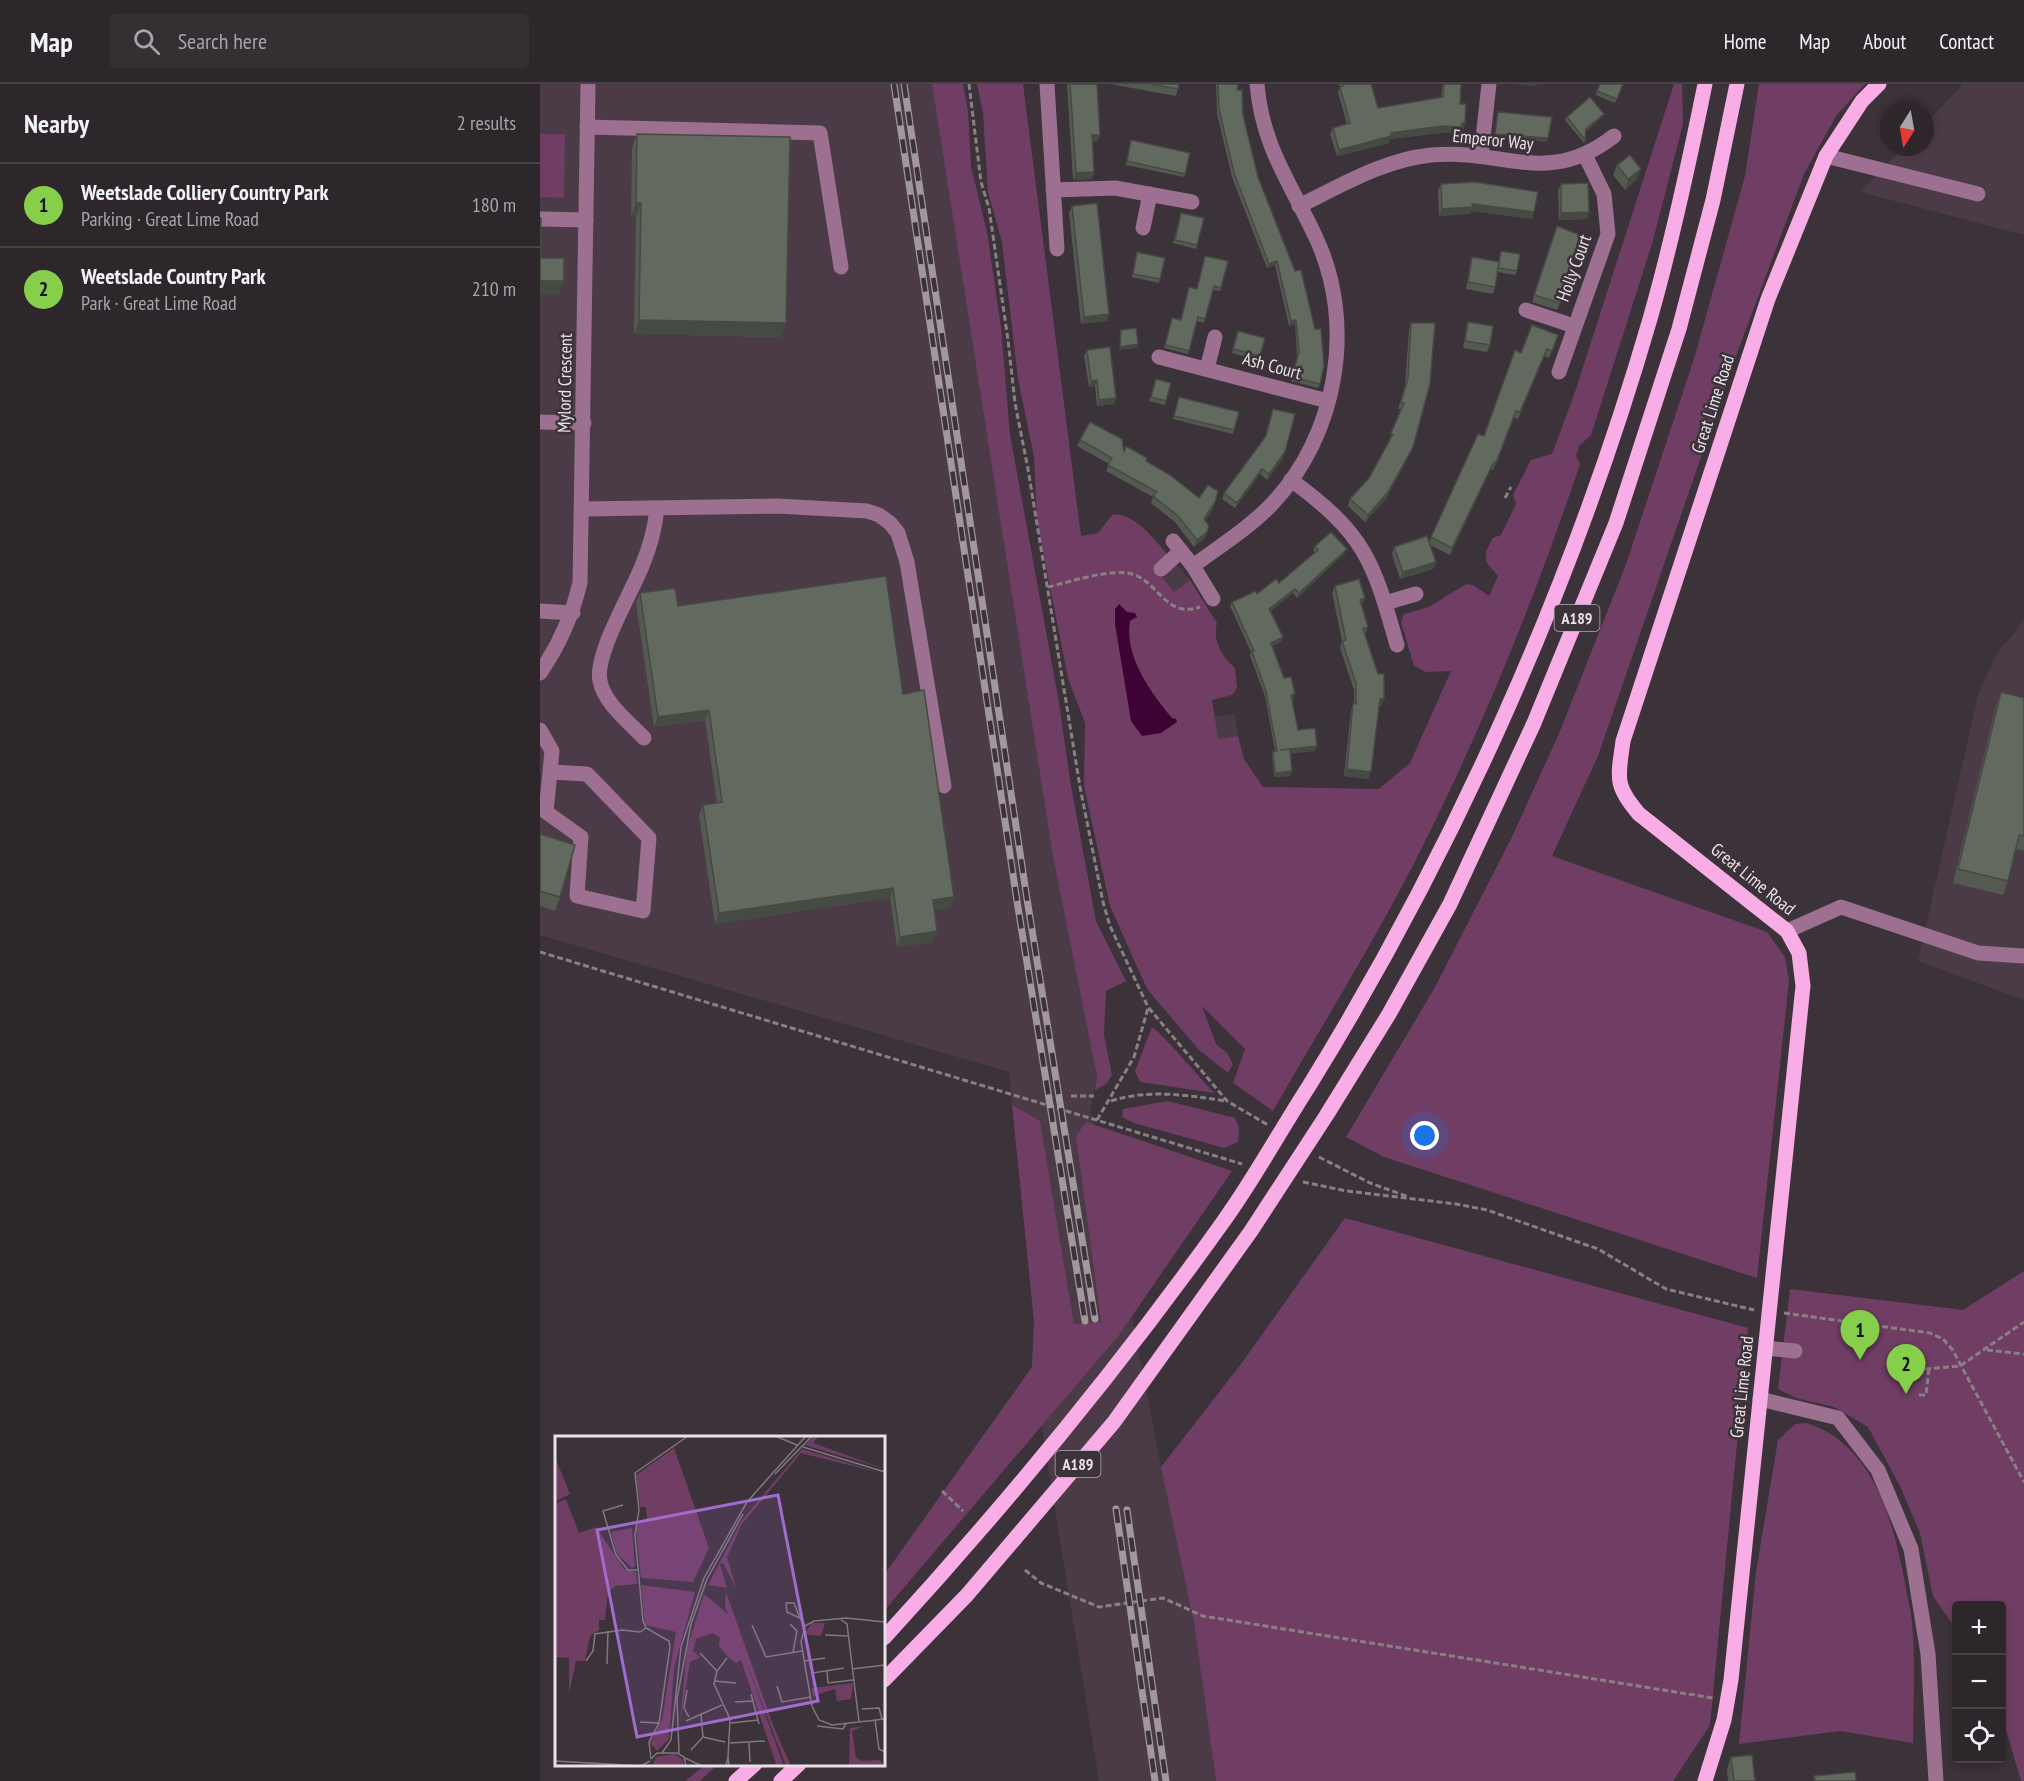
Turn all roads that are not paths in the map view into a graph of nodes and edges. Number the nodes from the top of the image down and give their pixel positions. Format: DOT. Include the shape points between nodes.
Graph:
graph roads {
  1 [pos="588,84"];
  2 [pos="1047,84"];
  3 [pos="1257,84"];
  4 [pos="1489,84"];
  5 [pos="1705,84"];
  6 [pos="1737,84"];
  7 [pos="1879,84"];
  8 [pos="587,127"];
  9 [pos="1614,136"];
  10 [pos="1585,155"];
  11 [pos="1481,156"];
  12 [pos="1826,156"];
  13 [pos="1053,190"];
  14 [pos="1150,194"];
  15 [pos="1978,194"];
  16 [pos="1192,202"];
  17 [pos="1299,206"];
  18 [pos="540,219"];
  19 [pos="586,220"];
  20 [pos="1143,228"];
  21 [pos="1057,249"];
  22 [pos="841,267"];
  23 [pos="1526,310"];
  24 [pos="1574,326"];
  25 [pos="1215,337"];
  26 [pos="1159,357"];
  27 [pos="1207,369"];
  28 [pos="1559,372"];
  29 [pos="1328,401"];
  30 [pos="540,422"];
  31 [pos="584,423"];
  32 [pos="1291,480"];
  33 [pos="657,508"];
  34 [pos="582,509"];
  35 [pos="1193,566"];
  36 [pos="1161,569"];
  37 [pos="1416,594"];
  38 [pos="1213,599"];
  39 [pos="1385,603"];
  40 [pos="540,611"];
  41 [pos="573,613"];
  42 [pos="1398,645"];
  43 [pos="540,672"];
  44 [pos="540,730"];
  45 [pos="644,738"];
  46 [pos="550,772"];
  47 [pos="944,786"];
  48 [pos="1787,931"];
  49 [pos="2024,956"];
  50 [pos="1766,1348"];
  51 [pos="1795,1351"];
  52 [pos="1760,1399"];
  53 [pos="885,1637"];
  54 [pos="885,1679"];
  55 [pos="753,1766"];
  56 [pos="797,1766"];
  57 [pos="736,1781"];
  58 [pos="781,1781"];
  59 [pos="1705,1781"];
  60 [pos="1936,1781"];
  1 -- 8 [label="street, Mylord Crescent"];
  2 -- 13 [label="street"];
  3 -- 17 [label="street" via="1265,133"];
  4 -- 11 [label="street"];
  5 -- 53 [label="main road, A189" via="1683,193 1650,320 1587,513 1505,712 1422,888 1362,1000 1225,1219 1085,1406"];
  6 -- 54 [label="main road, A189" via="1713,200 1679,329 1616,523 1534,723 1450,904 1326,1116 1251,1231 1114,1422 967,1595"];
  7 -- 12 [label="main road, Great Lime Road" via="1862,101"];
  8 -- 19 [label="street, Mylord Crescent"];
  8 -- 22 [label="street" via="820,133"];
  9 -- 10 [label="street, Emperor Way"];
  10 -- 11 [label="street, Emperor Way" via="1541,165"];
  10 -- 24 [label="street, Holly Court" via="1604,194 1608,225 1602,255"];
  11 -- 17 [label="street, Emperor Way" via="1430,155 1396,162 1366,172"];
  12 -- 15 [label="street"];
  12 -- 48 [label="main road, Great Lime Road" via="1768,300 1623,741 1619,767 1621,793 1640,814"];
  13 -- 14 [label="street" via="1102,187"];
  13 -- 21 [label="street"];
  14 -- 16 [label="street"];
  14 -- 20 [label="street"];
  17 -- 29 [label="street" via="1326,261 1336,305 1337,346"];
  18 -- 19 [label="street"];
  19 -- 31 [label="street, Mylord Crescent"];
  23 -- 24 [label="street, Holly Court"];
  24 -- 28 [label="street, Holly Court"];
  25 -- 27 [label="street"];
  26 -- 27 [label="street, Ash Court"];
  27 -- 29 [label="street, Ash Court"];
  29 -- 32 [label="street" via="1311,448"];
  30 -- 31 [label="street"];
  31 -- 34 [label="street, Mylord Crescent"];
  32 -- 35 [label="street" via="1248,526"];
  32 -- 39 [label="street" via="1348,528 1373,568"];
  33 -- 34 [label="street"];
  33 -- 45 [label="street" via="652,541 599,670 606,696"];
  33 -- 47 [label="street" via="777,506 858,510 879,515 890,523 898,533 907,562"];
  34 -- 41 [label="street, Mylord Crescent" via="580,583"];
  35 -- 36 [label="street" via="1177,546"];
  35 -- 38 [label="street"];
  37 -- 39 [label="street"];
  39 -- 42 [label="street"];
  40 -- 41 [label="street"];
  41 -- 43 [label="street, Mylord Crescent"];
  44 -- 46 [label="street" via="552,751"];
  46 -- 46 [label="street" via="587,774 649,838 643,911 577,896 581,837 546,812"];
  48 -- 49 [label="street" via="1841,907 1978,953"];
  48 -- 50 [label="main road, Great Lime Road" via="1798,953 1803,986"];
  50 -- 51 [label="street"];
  50 -- 52 [label="main road, Great Lime Road"];
  52 -- 59 [label="main road, Great Lime Road" via="1727,1700"];
  52 -- 60 [label="street" via="1838,1418 1878,1470 1911,1548 1929,1654"];
  55 -- 57 [label="main road"];
  56 -- 58 [label="main road"];
}
